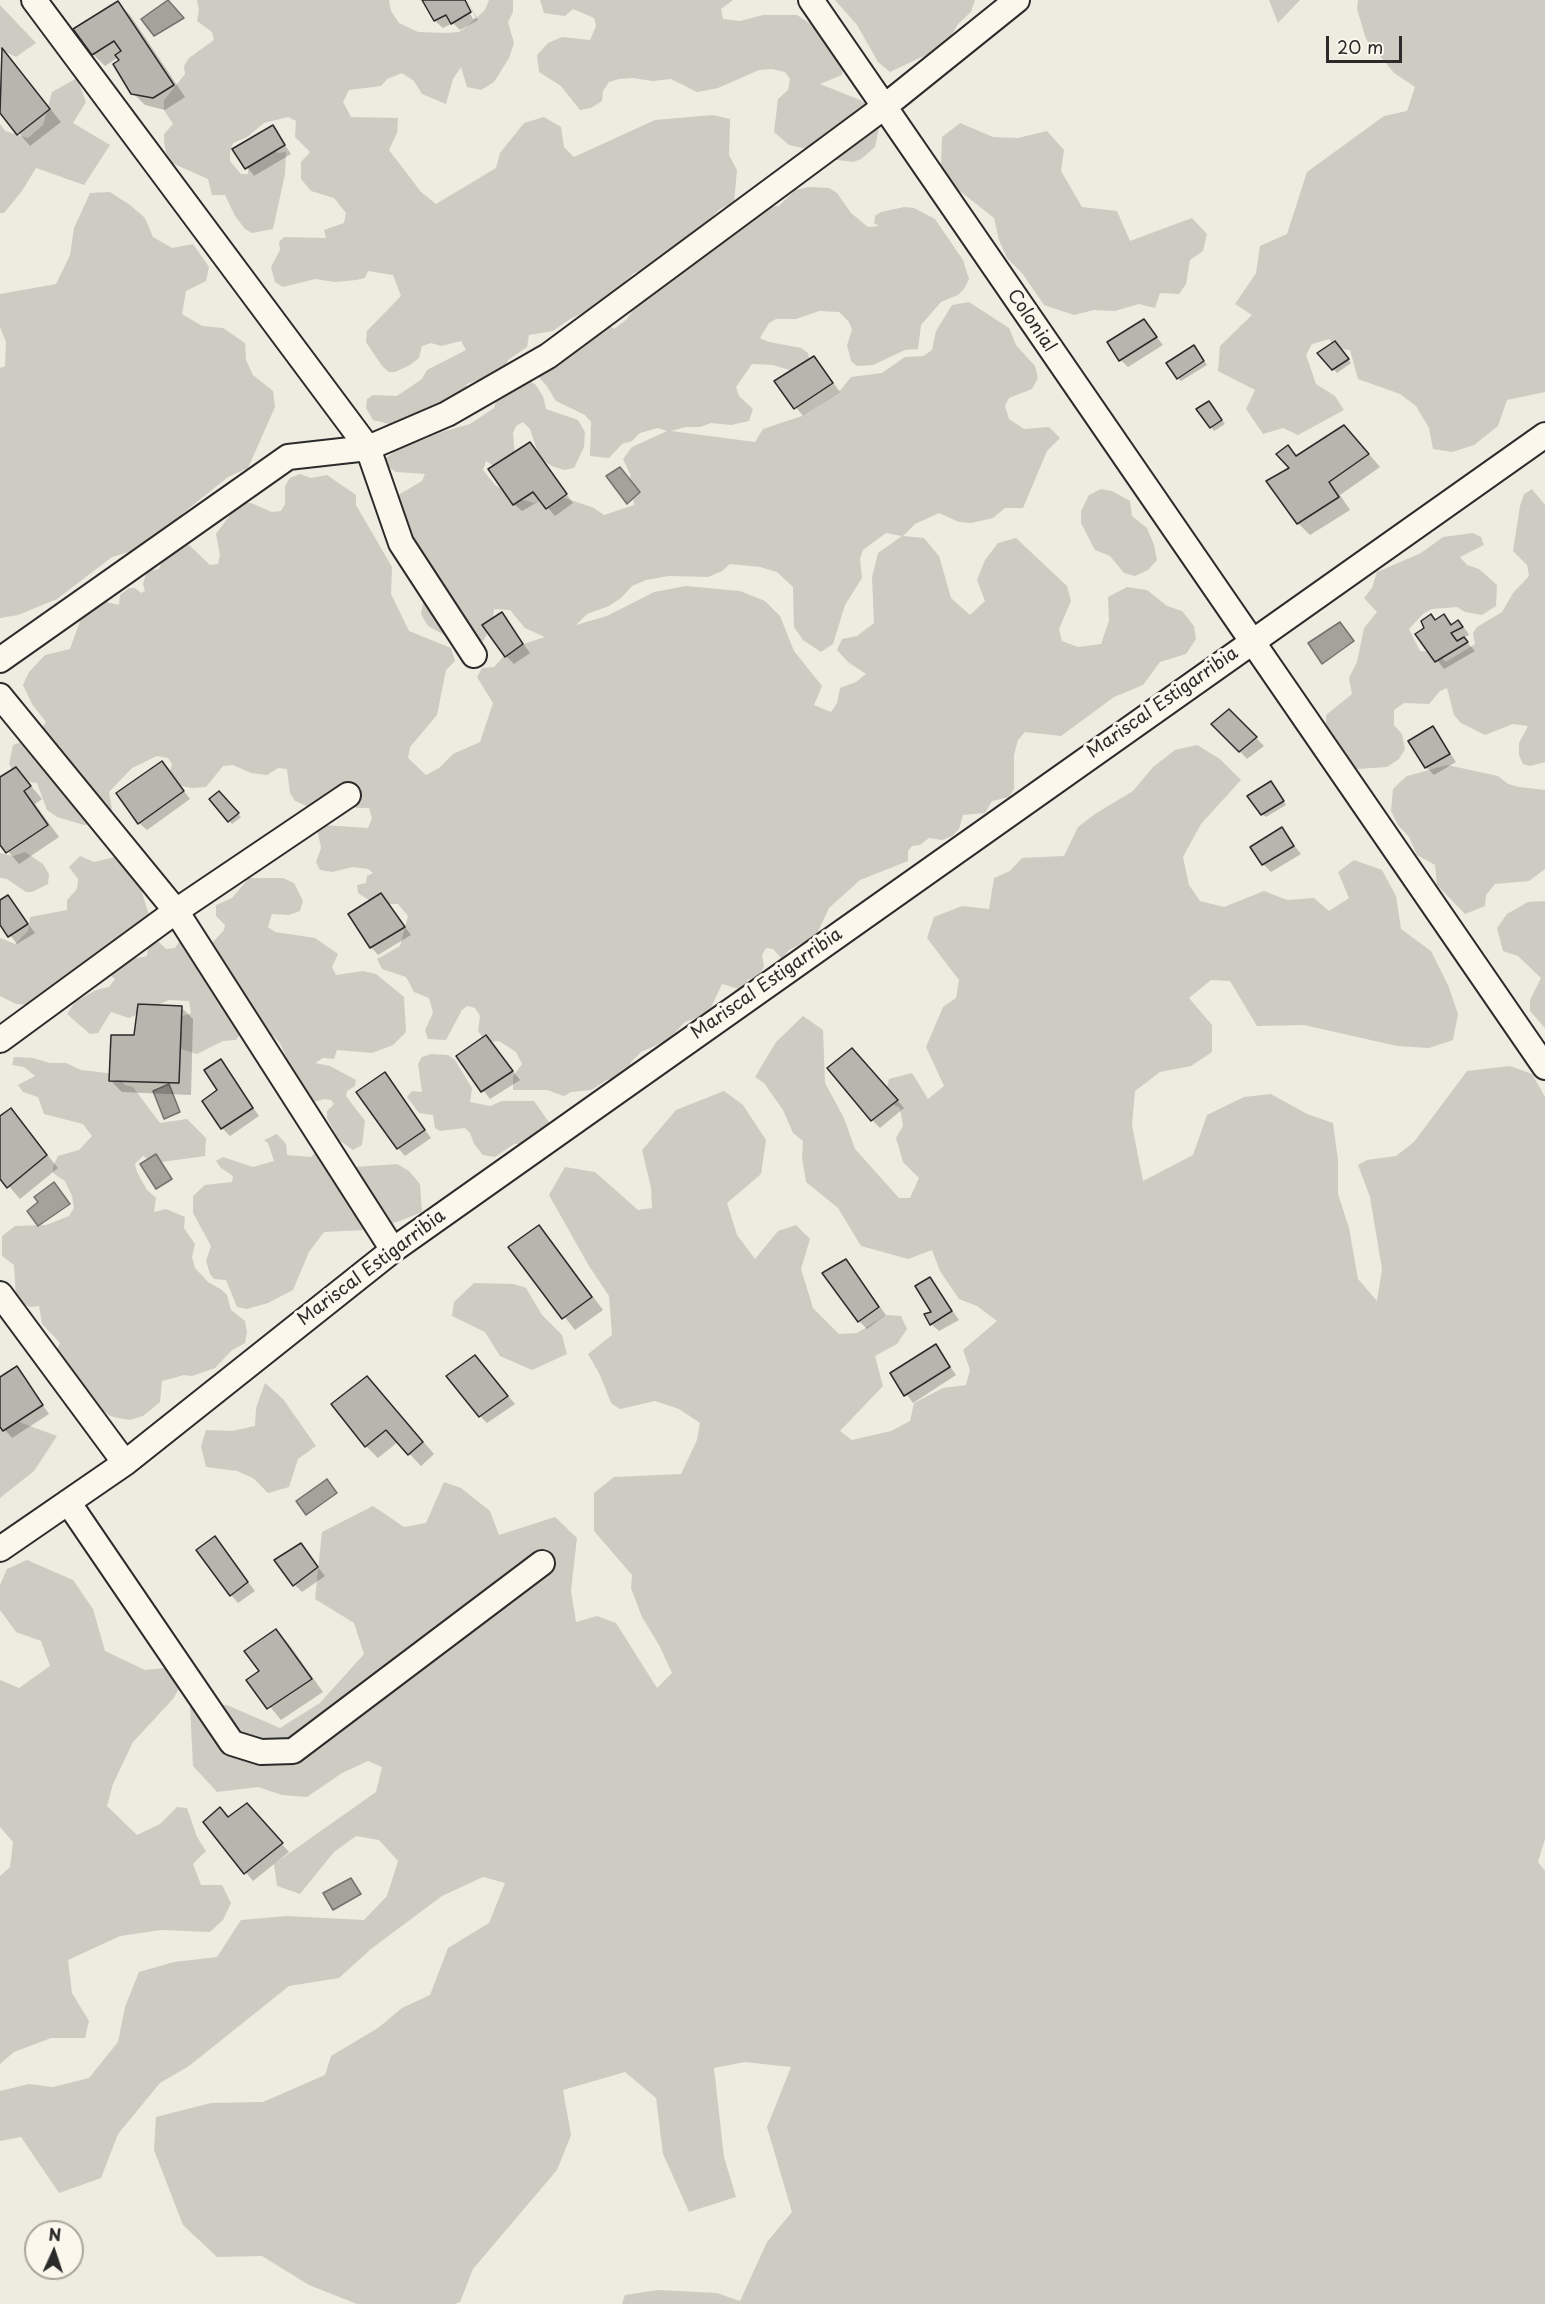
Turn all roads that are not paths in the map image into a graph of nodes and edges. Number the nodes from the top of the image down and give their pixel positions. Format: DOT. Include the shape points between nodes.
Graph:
graph roads {
  1 [pos="34,0"];
  2 [pos="811,0"];
  3 [pos="1017,0"];
  4 [pos="884,107"];
  5 [pos="1545,435"];
  6 [pos="368,448"];
  7 [pos="1251,641"];
  8 [pos="474,655"];
  9 [pos="0,660"];
  10 [pos="0,696"];
  11 [pos="348,795"];
  12 [pos="176,911"];
  13 [pos="0,1040"];
  14 [pos="1545,1067"];
  15 [pos="393,1250"];
  16 [pos="0,1294"];
  17 [pos="125,1463"];
  18 [pos="68,1502"];
  19 [pos="0,1549"];
  20 [pos="542,1563"];
  1 -- 6 [label="street"];
  2 -- 4 [label="street, Colonial"];
  3 -- 4 [label="street"];
  4 -- 6 [label="street" via="548,356 447,414"];
  4 -- 7 [label="street, Colonial"];
  5 -- 7 [label="street, Mariscal Estigarribia"];
  6 -- 8 [label="street" via="401,543"];
  6 -- 9 [label="street" via="288,457"];
  7 -- 14 [label="street, Colonial"];
  7 -- 15 [label="street, Mariscal Estigarribia"];
  10 -- 12 [label="street"];
  11 -- 12 [label="street"];
  12 -- 13 [label="street"];
  12 -- 15 [label="street"];
  15 -- 17 [label="street, Mariscal Estigarribia"];
  16 -- 17 [label="street"];
  17 -- 18 [label="street, Mariscal Estigarribia"];
  18 -- 19 [label="street, Mariscal Estigarribia"];
  18 -- 20 [label="street" via="232,1743 261,1752 293,1751"];
}
